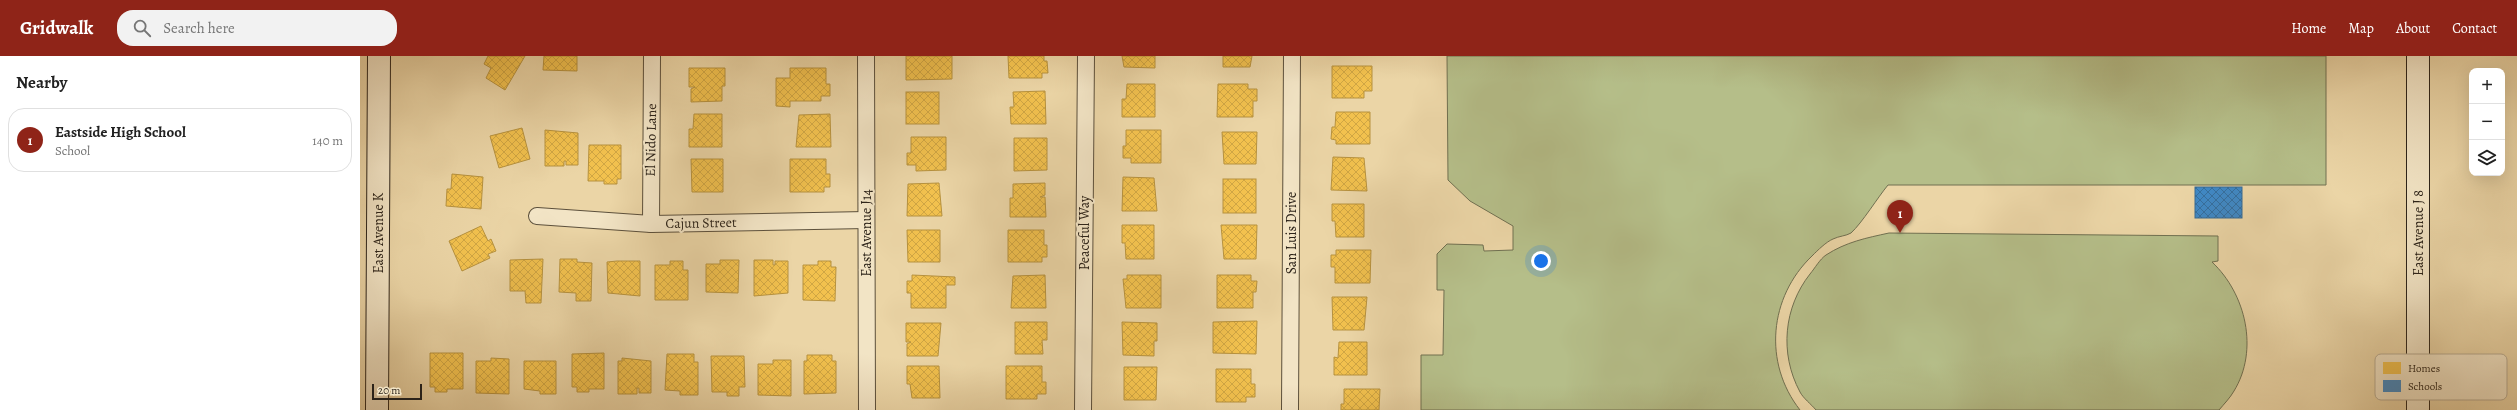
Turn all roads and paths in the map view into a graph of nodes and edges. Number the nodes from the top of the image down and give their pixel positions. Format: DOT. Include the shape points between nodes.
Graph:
graph roads {
  1 [pos="379,56"];
  2 [pos="652,56"];
  3 [pos="866,56"];
  4 [pos="1086,56"];
  5 [pos="1292,56"];
  6 [pos="2418,56"];
  7 [pos="537,216"];
  8 [pos="866,220"];
  9 [pos="651,224"];
  10 [pos="2418,354"];
  11 [pos="377,410"];
  12 [pos="867,410"];
  13 [pos="1083,410"];
  14 [pos="1290,410"];
  1 -- 11 [label="main road, East Avenue K"];
  2 -- 9 [label="street, El Nido Lane"];
  3 -- 8 [label="street, East Avenue J14"];
  4 -- 13 [label="street, Peaceful Way"];
  5 -- 14 [label="street, San Luis Drive"];
  6 -- 10 [label="main road, East Avenue J 8"];
  7 -- 9 [label="street, Cajun Street"];
  8 -- 9 [label="street, Cajun Street"];
  8 -- 12 [label="street, East Avenue J14"];
}
